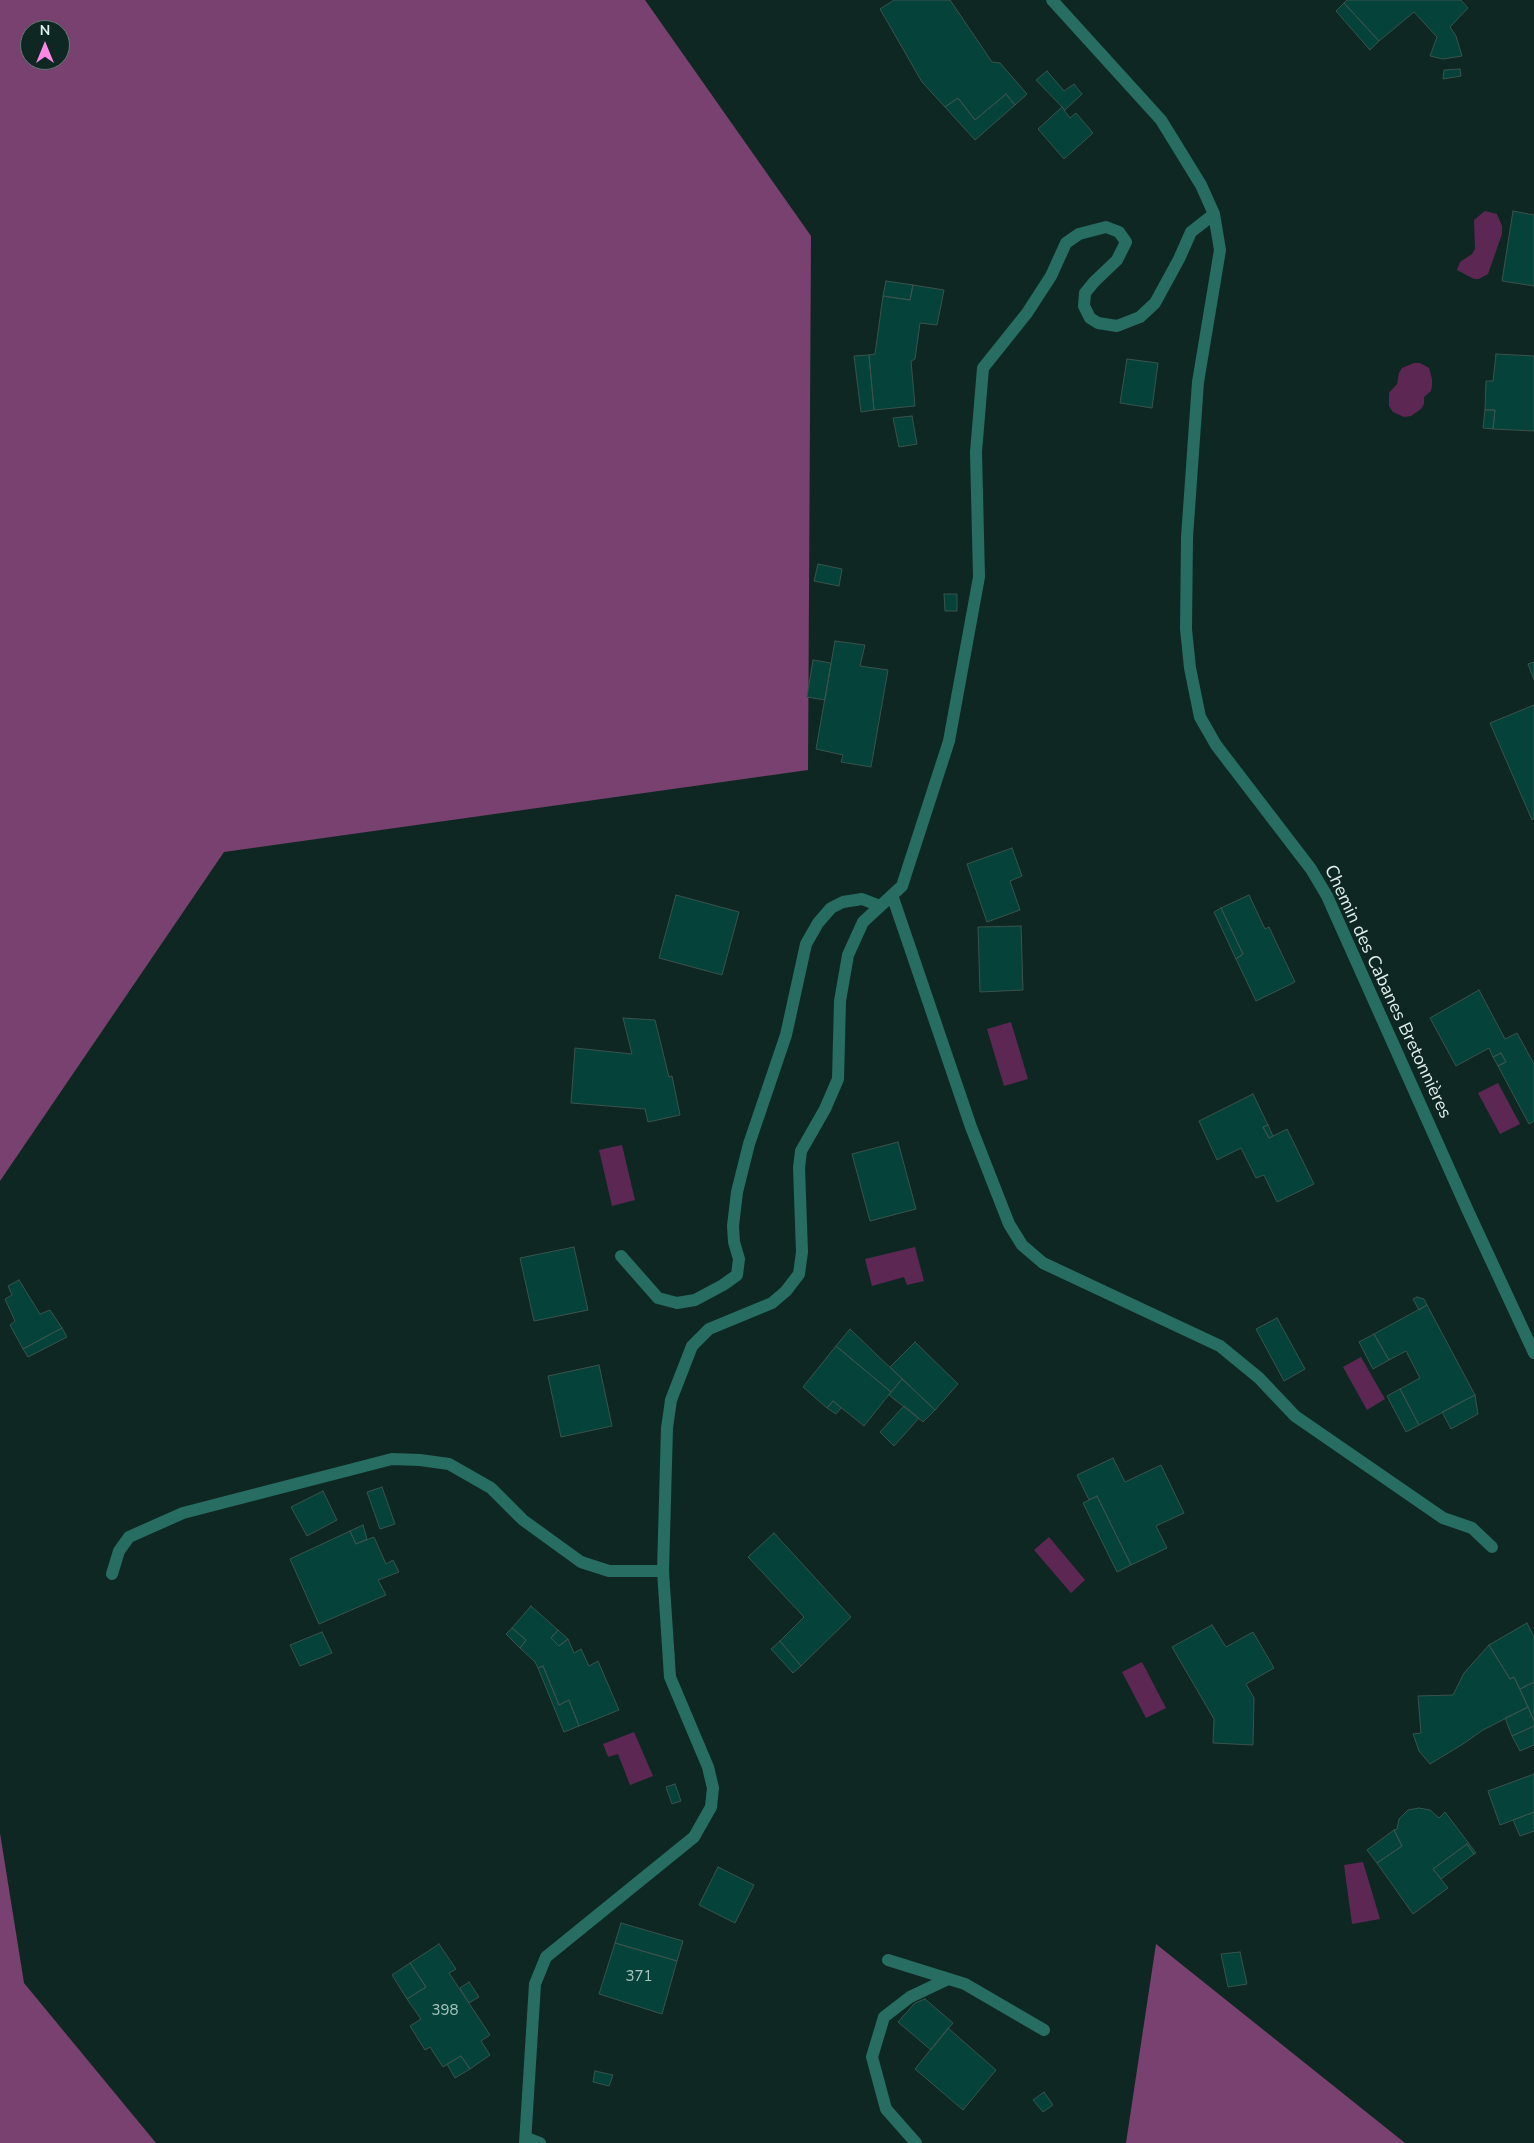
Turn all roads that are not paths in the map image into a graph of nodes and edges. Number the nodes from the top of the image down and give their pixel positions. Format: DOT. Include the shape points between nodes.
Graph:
graph roads {
  1 [pos="1052,0"];
  2 [pos="1214,214"];
  3 [pos="892,895"];
  4 [pos="880,906"];
  5 [pos="621,1256"];
  6 [pos="1534,1353"];
  7 [pos="1492,1548"];
  8 [pos="663,1571"];
  9 [pos="112,1574"];
  10 [pos="888,1960"];
  11 [pos="948,1979"];
  12 [pos="1044,2030"];
  13 [pos="526,2141"];
  14 [pos="540,2143"];
  15 [pos="916,2143"];
  1 -- 2 [label="street, Chemin des Cabanes Bretonnières" via="1161,120"];
  2 -- 3 [label="street" via="1191,232 1155,303 1140,316 1117,326 1098,323 1090,318 1084,306 1085,294 1117,260 1126,242 1119,232 1106,227 1080,234 1066,243 1051,276 1027,313 983,368 976,452 978,577 949,741 902,886"];
  2 -- 6 [label="street, Chemin des Cabanes Bretonnières" via="1220,250 1198,382 1187,537 1186,629 1200,717 1216,744 1311,869 1327,896"];
  3 -- 4 [label="street"];
  3 -- 7 [label="street" via="971,1127 1009,1224 1022,1245 1042,1263 1220,1346 1259,1378 1295,1416 1443,1518 1472,1528"];
  4 -- 5 [label="street" via="862,899 831,908 806,944 786,1035 749,1144 737,1192 733,1226 739,1259 737,1275 695,1300 677,1303 658,1298"];
  4 -- 8 [label="street" via="863,922 848,955 840,1001 838,1079 801,1152 802,1252 799,1274 772,1303 709,1329 692,1346 671,1400 667,1428"];
  8 -- 9 [label="street" via="609,1571 581,1562 523,1520 491,1488 449,1464 392,1459 183,1513 129,1537 119,1551"];
  8 -- 13 [label="street" via="670,1677 708,1767 713,1788 711,1807 694,1837 546,1957 535,1984"];
  10 -- 11 [label="street"];
  11 -- 12 [label="street" via="965,1984"];
  11 -- 15 [label="street" via="910,1997 884,2017 872,2057 886,2109"];
  13 -- 14 [label="street"];
}
